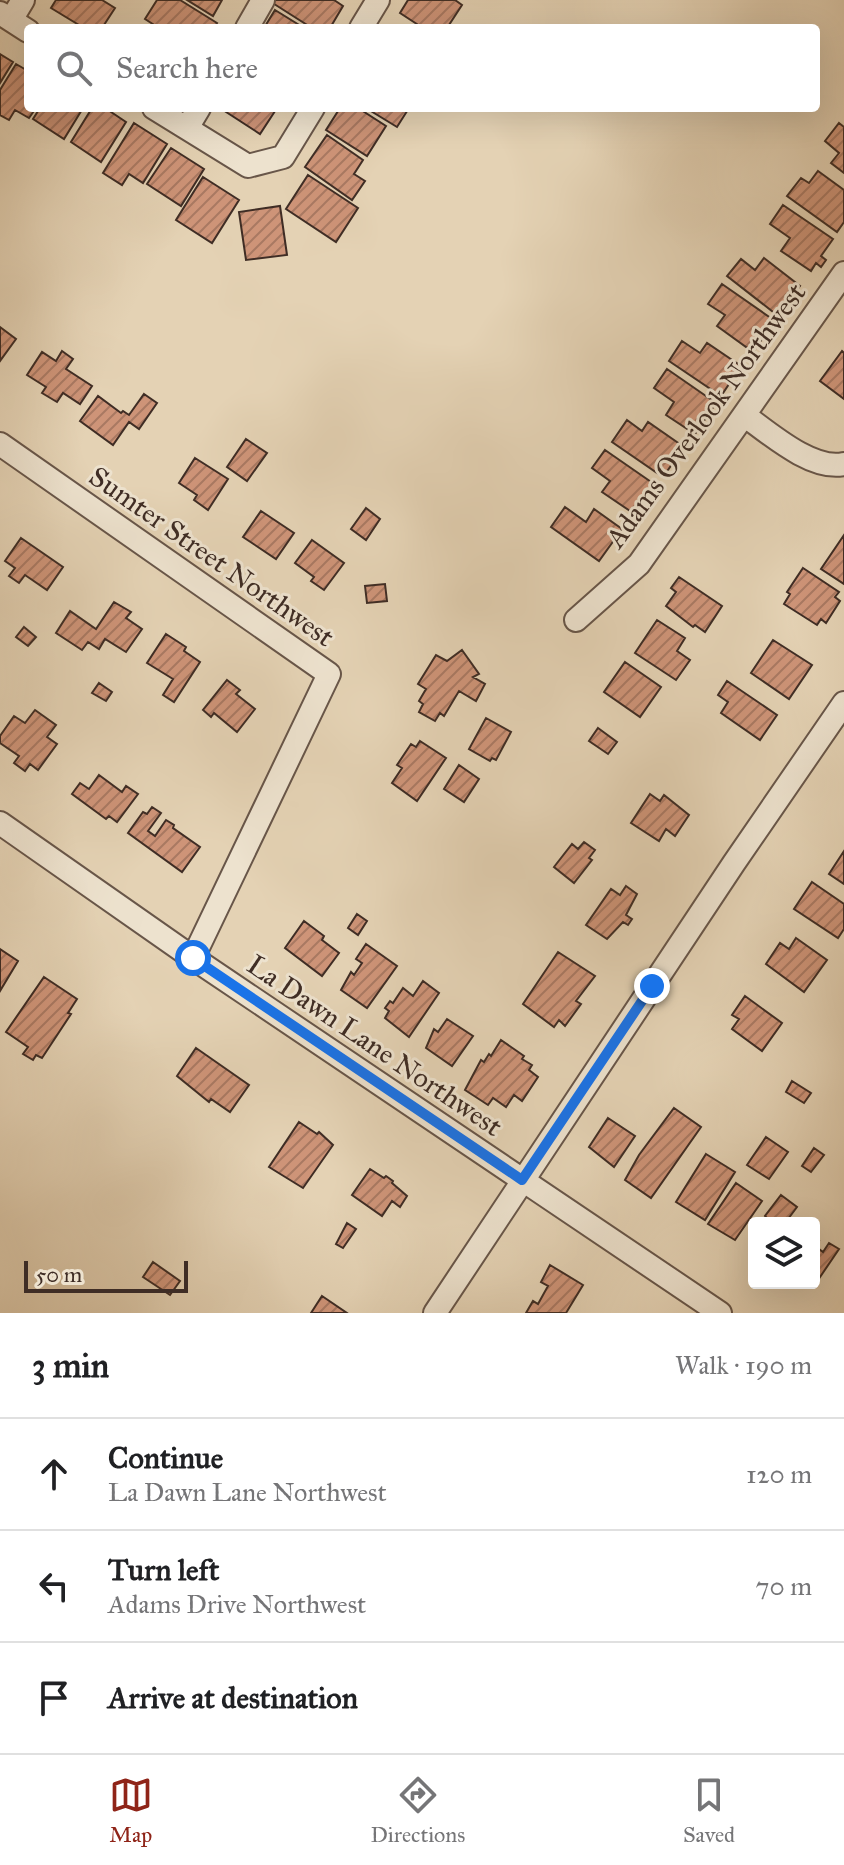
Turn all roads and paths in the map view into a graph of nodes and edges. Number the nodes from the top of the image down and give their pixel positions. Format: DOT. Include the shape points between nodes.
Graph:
graph roads {
  1 [pos="23,0"];
  2 [pos="263,0"];
  3 [pos="378,0"];
  4 [pos="13,21"];
  5 [pos="249,24"];
  6 [pos="363,24"];
  7 [pos="161,112"];
  8 [pos="197,112"];
  9 [pos="311,112"];
  10 [pos="187,128"];
  11 [pos="844,273"];
  12 [pos="744,415"];
  13 [pos="0,444"];
  14 [pos="844,464"];
  15 [pos="576,620"];
  16 [pos="844,703"];
  17 [pos="0,823"];
  18 [pos="193,958"];
  19 [pos="522,1180"];
  20 [pos="709,1310"];
  21 [pos="435,1313"];
  1 -- 4 [label="street"];
  2 -- 5 [label="street"];
  3 -- 6 [label="street"];
  7 -- 10 [label="street"];
  8 -- 10 [label="street"];
  9 -- 10 [label="street" via="283,157 248,166"];
  11 -- 12 [label="street, Adams Overlook Northwest"];
  12 -- 14 [label="street" via="816,462"];
  12 -- 15 [label="street, Adams Overlook Northwest" via="639,564"];
  13 -- 18 [label="street, Sumter Street Northwest" via="329,674"];
  16 -- 19 [label="street"];
  17 -- 18 [label="street, La Dawn Lane Northwest"];
  18 -- 19 [label="street, La Dawn Lane Northwest"];
  19 -- 20 [label="street, La Dawn Lane Northwest"];
  19 -- 21 [label="street"];
}
